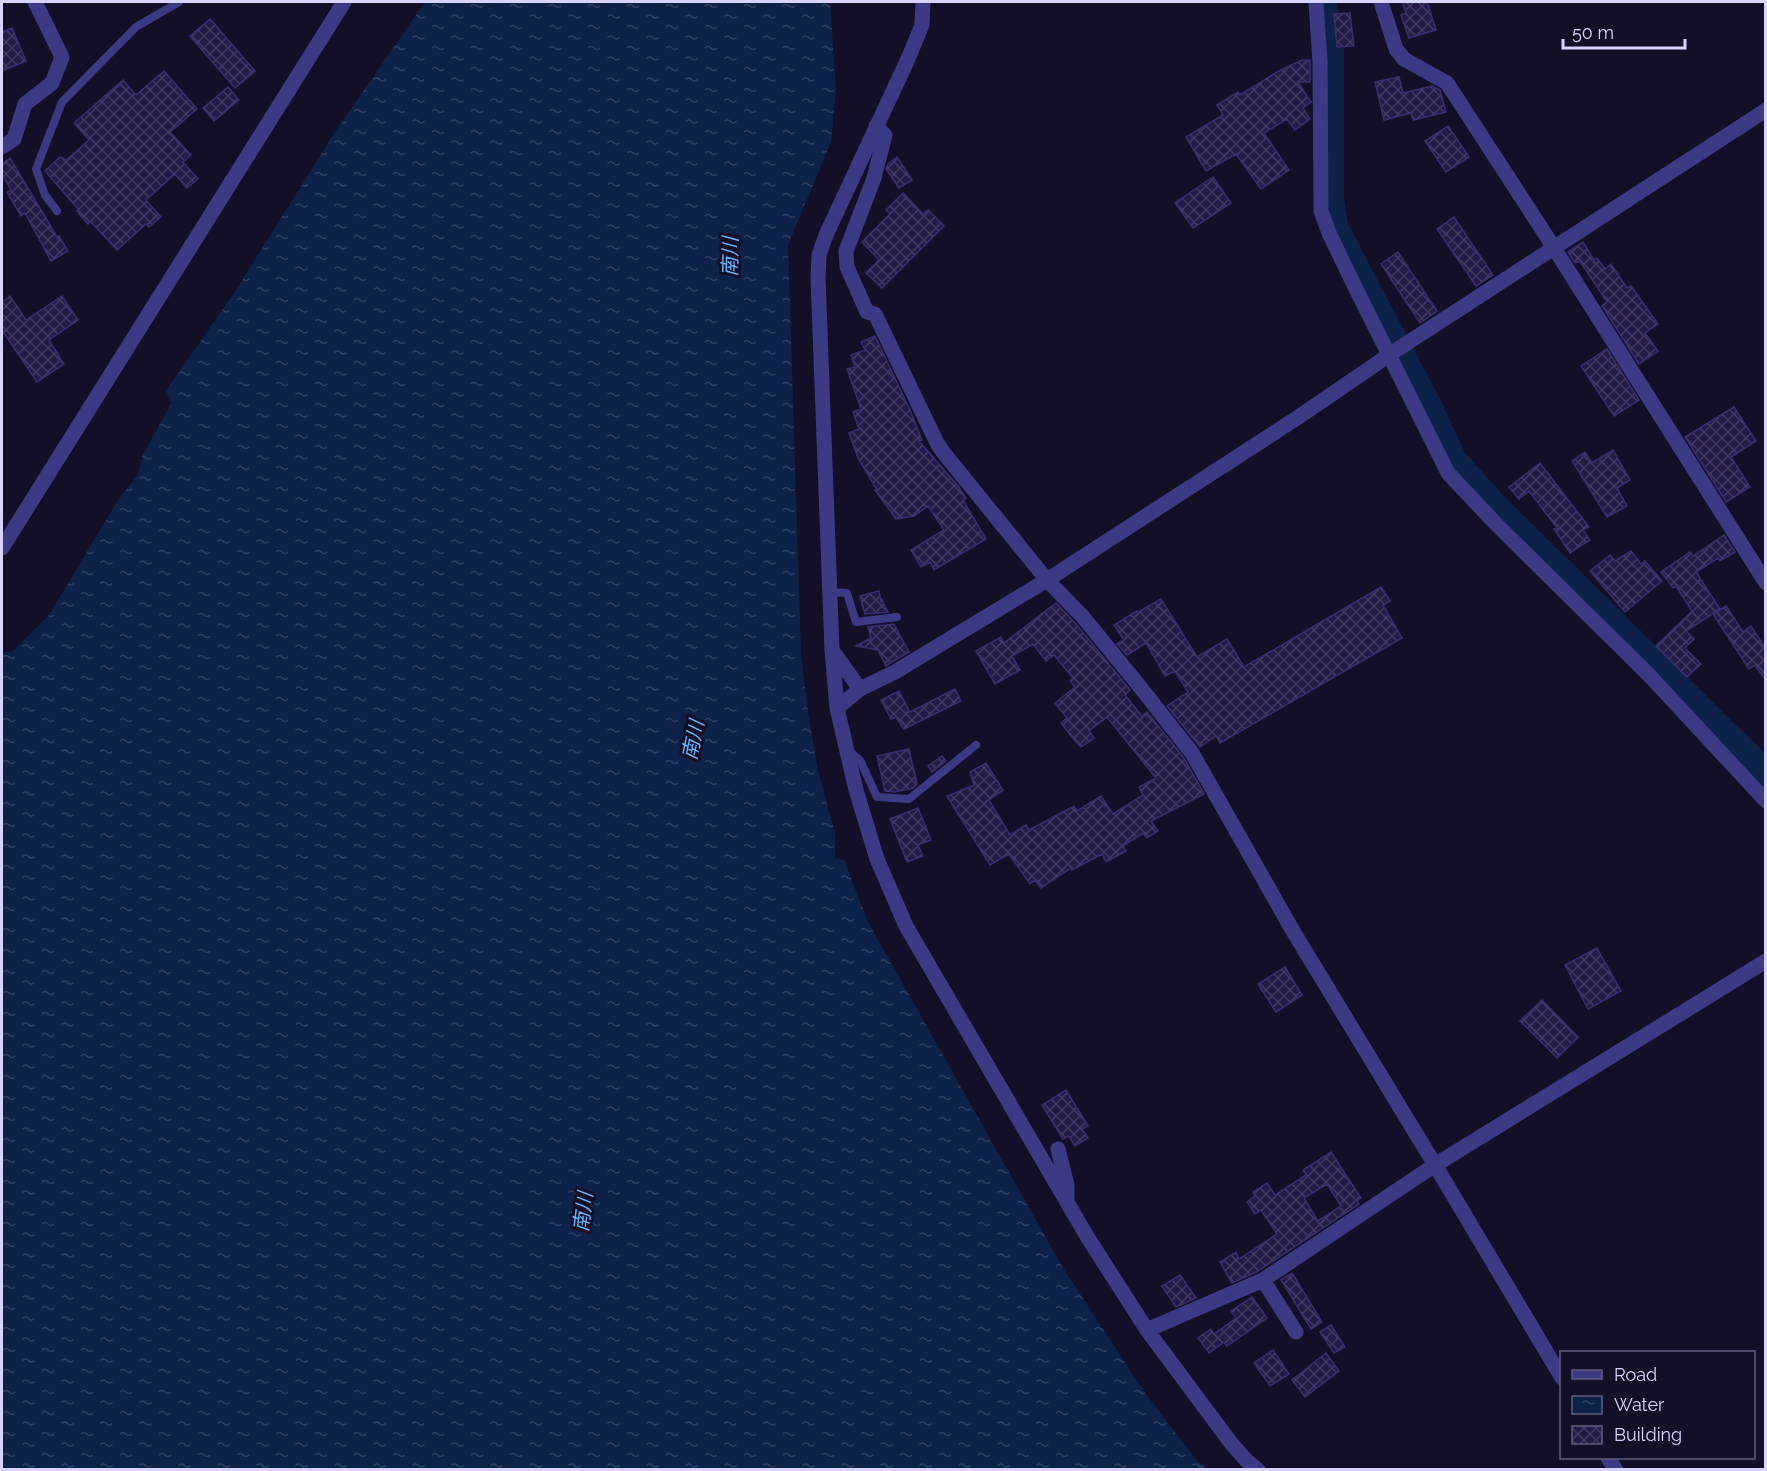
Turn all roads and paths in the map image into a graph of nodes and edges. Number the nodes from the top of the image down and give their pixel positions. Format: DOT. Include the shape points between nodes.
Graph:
graph roads {
  1 [pos="35,2"];
  2 [pos="179,2"];
  3 [pos="344,2"];
  4 [pos="923,2"];
  5 [pos="1316,2"];
  6 [pos="1381,2"];
  7 [pos="1766,110"];
  8 [pos="876,126"];
  9 [pos="2,147"];
  10 [pos="57,211"];
  11 [pos="1553,248"];
  12 [pos="1396,350"];
  13 [pos="2,548"];
  14 [pos="1047,580"];
  15 [pos="1766,583"];
  16 [pos="830,592"];
  17 [pos="897,617"];
  18 [pos="832,650"];
  19 [pos="860,689"];
  20 [pos="837,708"];
  21 [pos="976,745"];
  22 [pos="845,747"];
  23 [pos="1766,801"];
  24 [pos="1766,961"];
  25 [pos="1058,1149"];
  26 [pos="1435,1165"];
  27 [pos="1067,1203"];
  28 [pos="1263,1280"];
  29 [pos="1147,1330"];
  30 [pos="1296,1332"];
  31 [pos="1560,1375"];
  32 [pos="1258,1470"];
  1 -- 9 [label="street" via="62,57 52,83 25,104 14,139"];
  2 -- 10 [label="lane" via="136,27 62,102 36,169 45,195"];
  3 -- 13 [label="street"];
  4 -- 8 [label="street" via="922,25"];
  5 -- 12 [label="street" via="1321,211 1333,242"];
  6 -- 11 [label="street" via="1396,49 1404,59 1447,83"];
  7 -- 11 [label="street"];
  8 -- 14 [label="street" via="885,135 846,251 854,286 867,312 874,314 937,442"];
  8 -- 16 [label="street" via="819,255"];
  11 -- 12 [label="street"];
  11 -- 15 [label="street"];
  12 -- 14 [label="street"];
  12 -- 23 [label="street" via="1448,473 1649,675"];
  14 -- 19 [label="street"];
  14 -- 26 [label="street" via="1083,617 1192,753 1293,931"];
  16 -- 17 [label="lane" via="846,593 856,622"];
  16 -- 18 [label="street"];
  18 -- 19 [label="street"];
  18 -- 20 [label="street"];
  19 -- 20 [label="street"];
  20 -- 22 [label="street"];
  21 -- 22 [label="lane" via="909,799 877,797 860,760"];
  22 -- 27 [label="street" via="878,859 906,926"];
  24 -- 26 [label="street"];
  25 -- 27 [label="street"];
  26 -- 28 [label="street"];
  26 -- 31 [label="street"];
  27 -- 29 [label="street"];
  28 -- 29 [label="street"];
  28 -- 30 [label="street"];
  29 -- 32 [label="street" via="1231,1443"];
}
